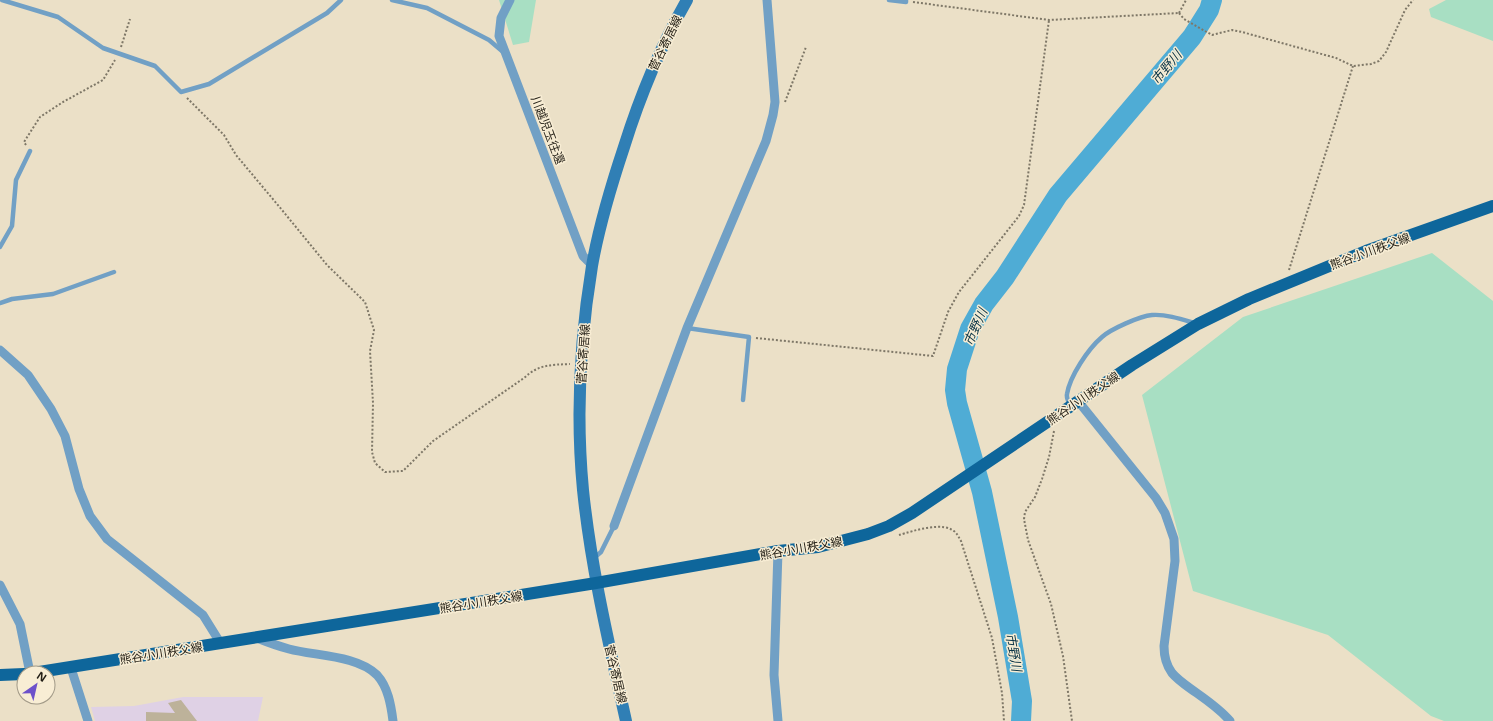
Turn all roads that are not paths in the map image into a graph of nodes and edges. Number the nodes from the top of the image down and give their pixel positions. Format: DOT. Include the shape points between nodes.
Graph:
graph roads {
  1 [pos="2,0"];
  2 [pos="341,0"];
  3 [pos="392,0"];
  4 [pos="510,0"];
  5 [pos="687,0"];
  6 [pos="767,0"];
  7 [pos="890,0"];
  8 [pos="906,1"];
  9 [pos="505,53"];
  10 [pos="30,151"];
  11 [pos="1493,206"];
  12 [pos="0,247"];
  13 [pos="592,266"];
  14 [pos="114,272"];
  15 [pos="0,303"];
  16 [pos="1198,324"];
  17 [pos="687,328"];
  18 [pos="0,350"];
  19 [pos="743,400"];
  20 [pos="1074,403"];
  21 [pos="614,526"];
  22 [pos="778,551"];
  23 [pos="592,560"];
  24 [pos="596,583"];
  25 [pos="0,584"];
  26 [pos="256,638"];
  27 [pos="221,644"];
  28 [pos="28,665"];
  29 [pos="71,668"];
  30 [pos="56,670"];
  31 [pos="16,674"];
  32 [pos="0,675"];
  33 [pos="88,721"];
  34 [pos="393,721"];
  35 [pos="626,721"];
  36 [pos="778,721"];
  37 [pos="1230,721"];
  1 -- 2 [label="lane" via="58,17 103,48 154,66 181,92 210,84 327,13"];
  3 -- 9 [label="lane" via="426,8 489,40"];
  4 -- 9 [label="street, 川越児玉往還" via="501,18 499,36"];
  5 -- 13 [label="main road, 菅谷寄居線" via="670,29 641,96 612,182"];
  6 -- 17 [label="street" via="774,102 772,121 766,141"];
  7 -- 8 [label="lane"];
  9 -- 13 [label="street, 川越児玉往還" via="584,256"];
  10 -- 12 [label="lane" via="16,180 12,226"];
  11 -- 16 [label="main road, 熊谷小川秩父線" via="1290,281"];
  13 -- 23 [label="main road, 菅谷寄居線" via="581,363 580,455"];
  14 -- 15 [label="lane" via="54,294"];
  16 -- 20 [label="main road, 熊谷小川秩父線"];
  16 -- 20 [label="lane" via="1176,317 1152,315 1126,323 1103,336 1080,365 1070,383 1067,395"];
  17 -- 19 [label="lane" via="749,337"];
  17 -- 21 [label="street"];
  18 -- 27 [label="street" via="28,375 51,409 65,436 79,489 90,516 108,539 202,616"];
  20 -- 22 [label="main road, 熊谷小川秩父線" via="958,484 889,526 818,547"];
  20 -- 37 [label="street" via="1156,498 1165,513 1174,539 1175,561 1164,656 1172,673 1181,682"];
  21 -- 23 [label="lane" via="601,552"];
  22 -- 24 [label="main road, 熊谷小川秩父線"];
  22 -- 36 [label="street" via="774,675"];
  23 -- 24 [label="main road, 菅谷寄居線"];
  24 -- 26 [label="main road, 熊谷小川秩父線"];
  24 -- 35 [label="main road, 菅谷寄居線"];
  25 -- 28 [label="street" via="20,624"];
  26 -- 27 [label="main road, 熊谷小川秩父線"];
  26 -- 34 [label="street" via="289,649 357,662 368,668 378,676 385,688"];
  27 -- 29 [label="main road, 熊谷小川秩父線"];
  29 -- 30 [label="main road, 熊谷小川秩父線"];
  29 -- 33 [label="street"];
  31 -- 32 [label="main road"];
}
